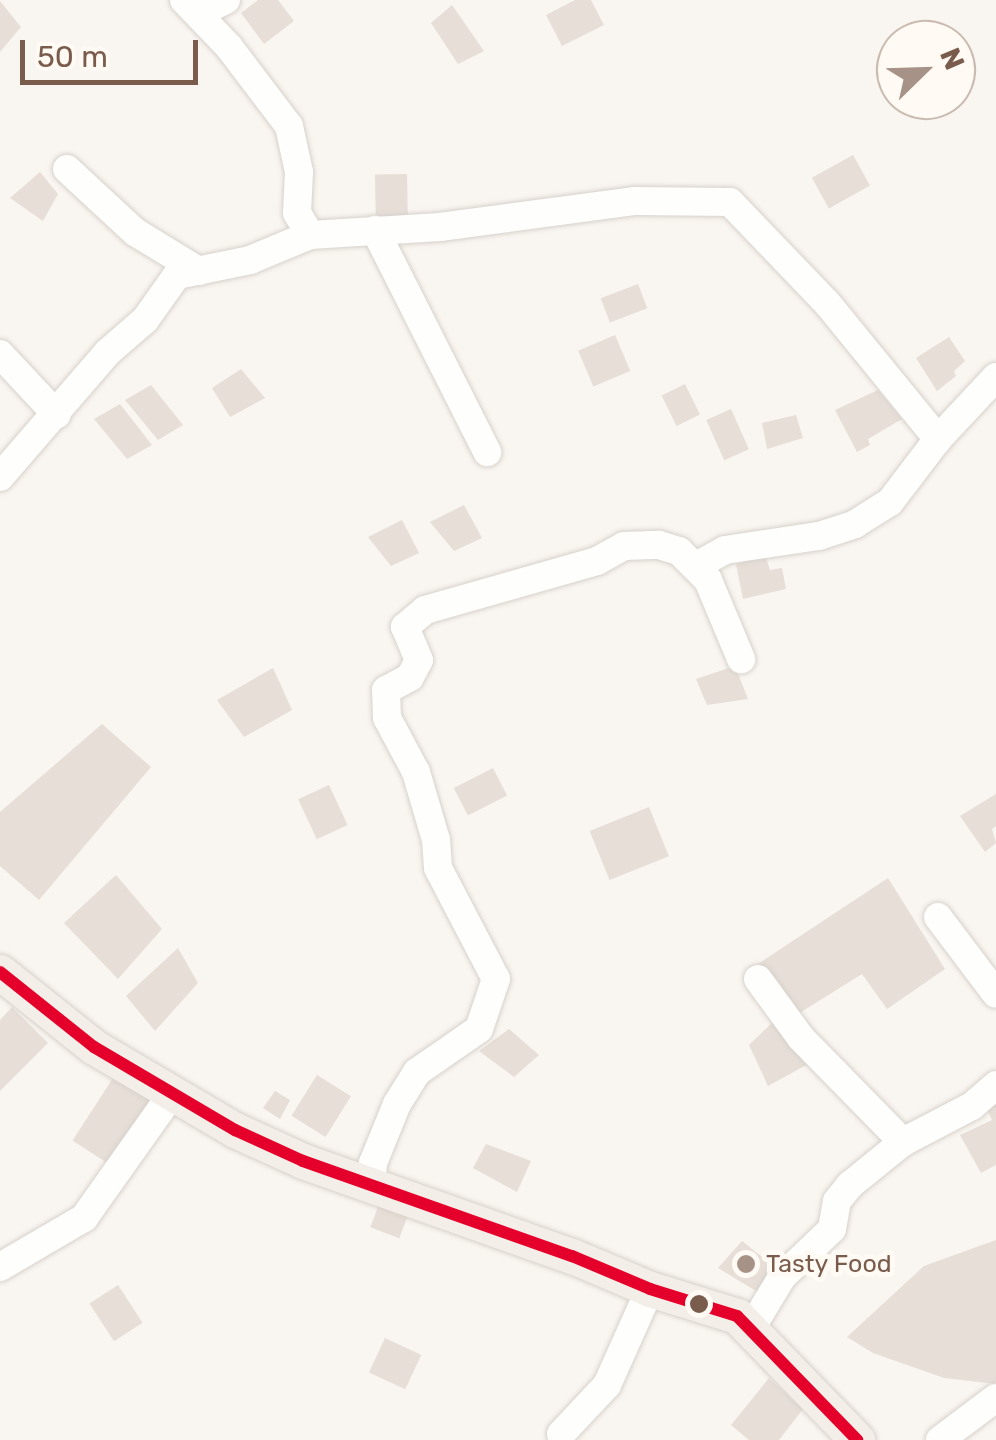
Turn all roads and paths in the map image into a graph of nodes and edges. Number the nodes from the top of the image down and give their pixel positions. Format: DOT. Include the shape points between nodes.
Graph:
graph roads {
  1 [pos="226,0"];
  2 [pos="191,6"];
  3 [pos="67,169"];
  4 [pos="375,230"];
  5 [pos="310,235"];
  6 [pos="199,271"];
  7 [pos="0,354"];
  8 [pos="996,377"];
  9 [pos="57,415"];
  10 [pos="938,439"];
  11 [pos="487,452"];
  12 [pos="0,477"];
  13 [pos="698,566"];
  14 [pos="741,659"];
  15 [pos="938,917"];
  16 [pos="0,972"];
  17 [pos="758,979"];
  18 [pos="996,994"];
  19 [pos="996,1085"];
  20 [pos="171,1096"];
  21 [pos="903,1142"];
  22 [pos="372,1186"];
  23 [pos="0,1268"];
  24 [pos="650,1289"];
  25 [pos="750,1330"];
  26 [pos="996,1398"];
  27 [pos="562,1434"];
  28 [pos="857,1440"];
  29 [pos="940,1440"];
  1 -- 2 [label="street"];
  2 -- 5 [label="street" via="289,126 300,172 297,213"];
  3 -- 6 [label="street" via="135,232"];
  4 -- 5 [label="street"];
  4 -- 10 [label="street" via="635,201 730,202 828,303"];
  4 -- 11 [label="street"];
  5 -- 6 [label="street" via="250,260"];
  6 -- 9 [label="street" via="176,276 145,320 108,352"];
  7 -- 9 [label="street"];
  8 -- 10 [label="street"];
  9 -- 12 [label="street"];
  10 -- 13 [label="street" via="890,502 856,524 724,550"];
  13 -- 14 [label="street"];
  13 -- 22 [label="street" via="660,545 624,546 598,561 425,610 405,628 419,660 410,677 386,690 387,718 416,772 438,868 496,979 479,1029 417,1072 397,1104 373,1163"];
  15 -- 18 [label="street"];
  16 -- 20 [label="main road" via="94,1047"];
  17 -- 21 [label="street" via="802,1038"];
  19 -- 21 [label="street" via="972,1106"];
  20 -- 22 [label="main road" via="303,1161"];
  20 -- 23 [label="street" via="84,1218"];
  21 -- 25 [label="street" via="850,1185 838,1201 832,1229 782,1277"];
  22 -- 24 [label="main road"];
  24 -- 25 [label="main road" via="737,1316"];
  24 -- 27 [label="street" via="606,1386"];
  25 -- 28 [label="main road"];
  26 -- 29 [label="street"];
}
